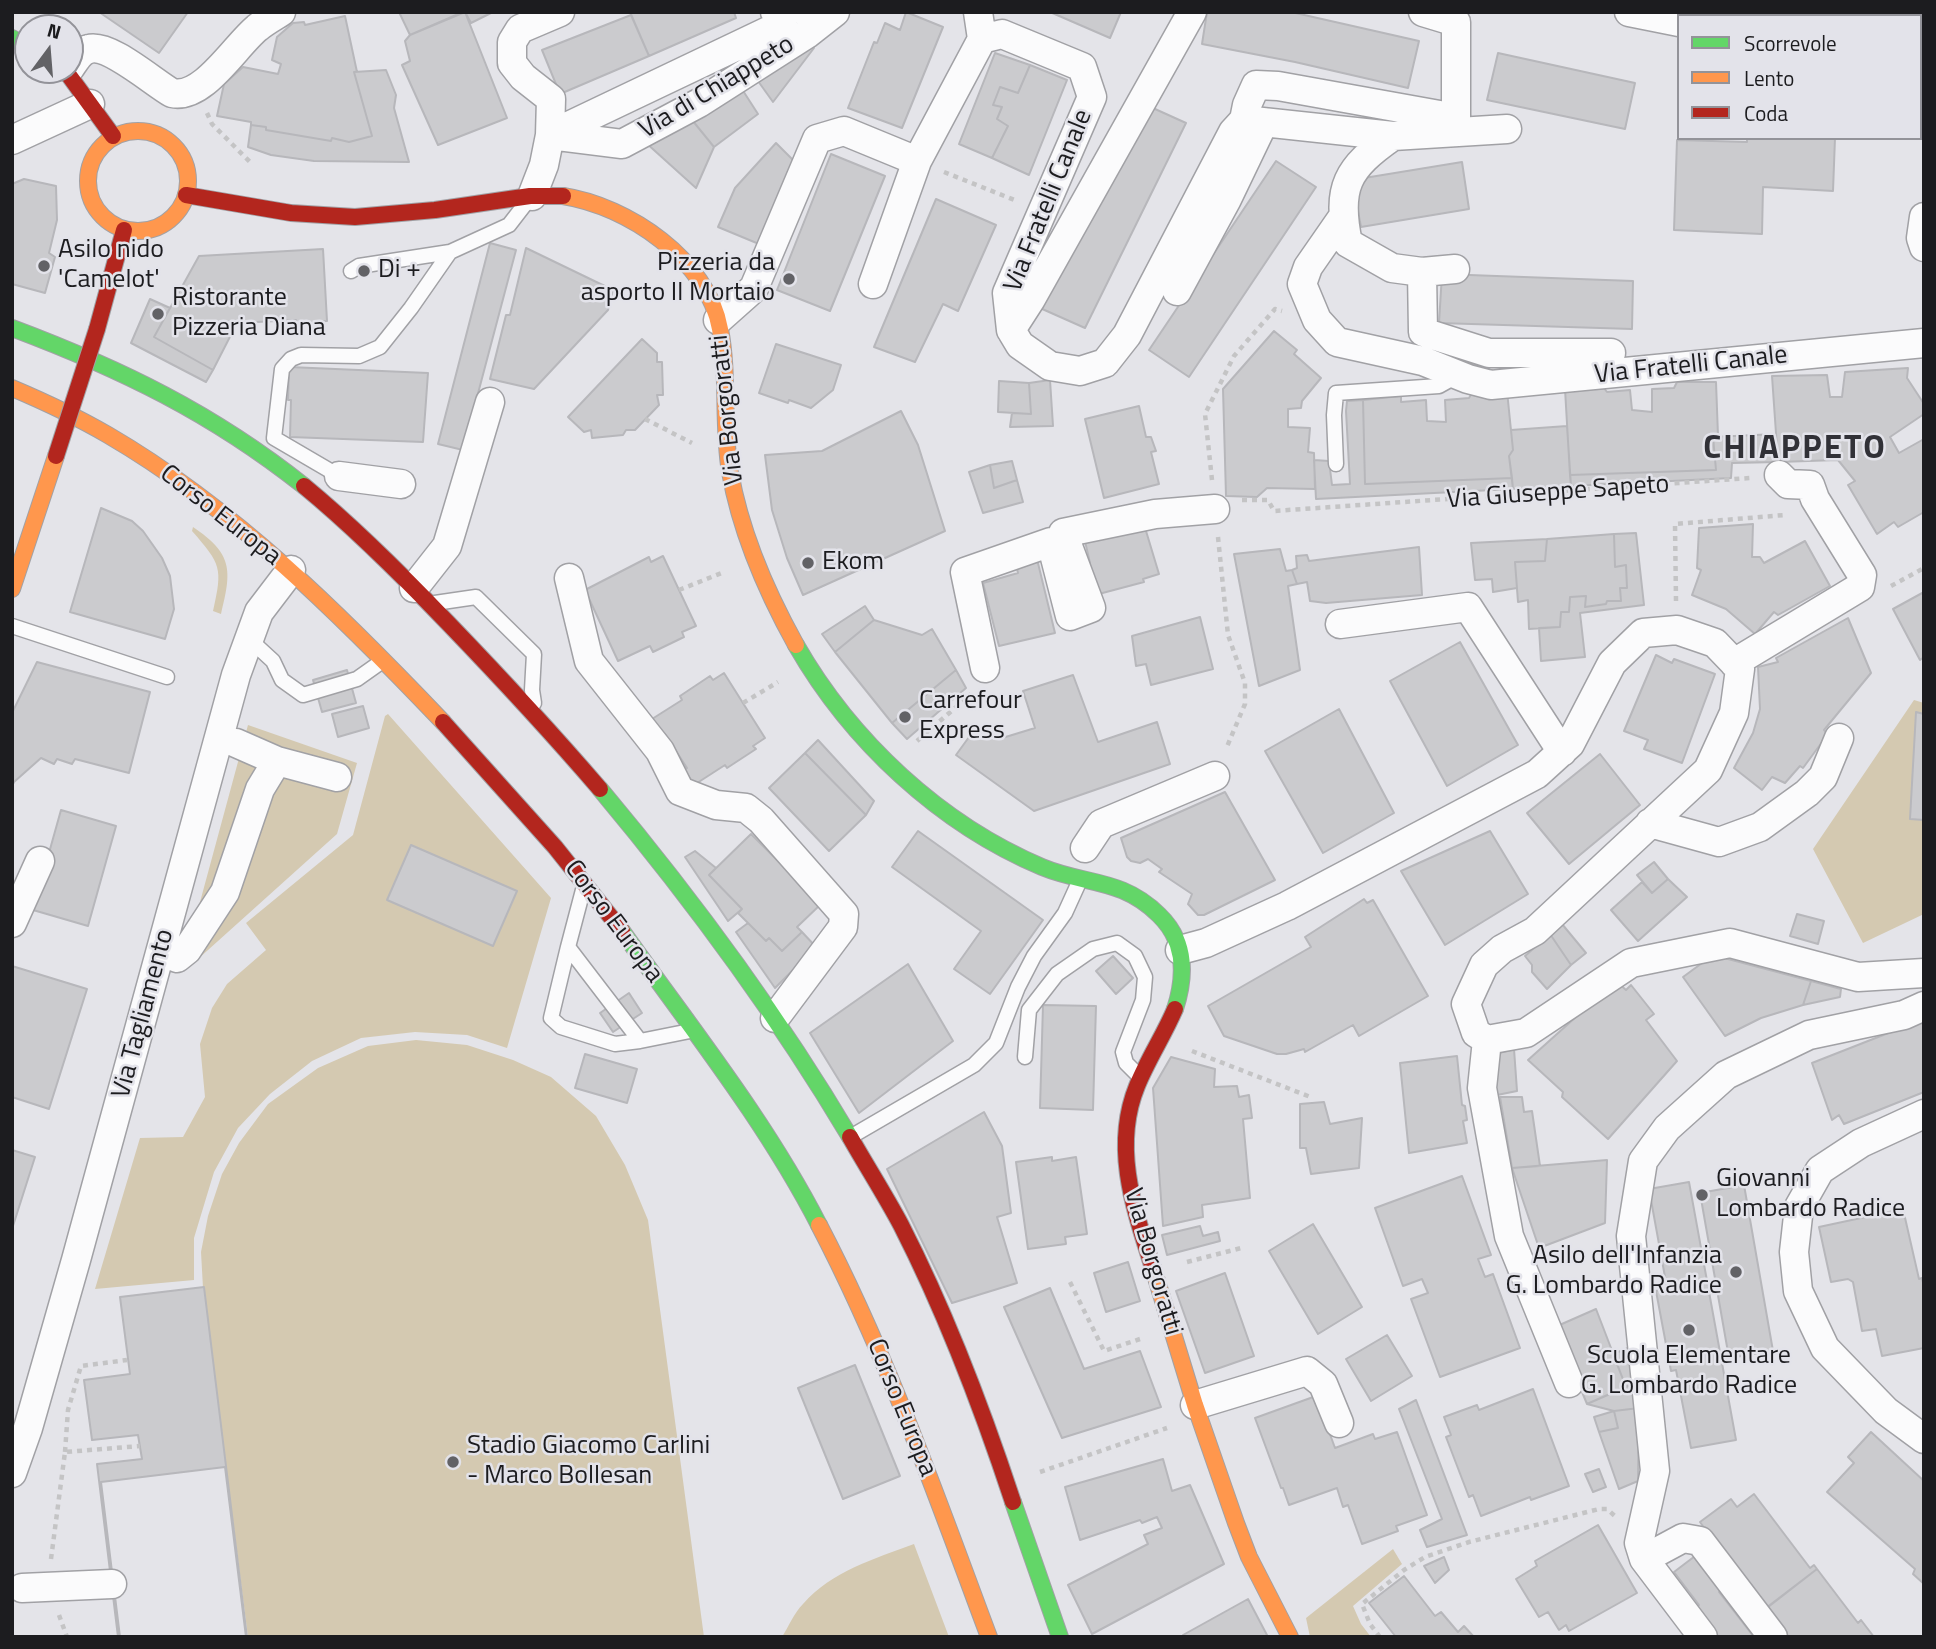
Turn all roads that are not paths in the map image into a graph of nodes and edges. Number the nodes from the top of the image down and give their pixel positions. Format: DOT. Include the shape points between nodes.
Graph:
graph roads {
  1 [pos="281,12"];
  2 [pos="560,12"];
  3 [pos="775,12"];
  4 [pos="798,12"];
  5 [pos="824,12"];
  6 [pos="835,12"];
  7 [pos="1192,12"];
  8 [pos="1423,12"];
  9 [pos="1629,12"];
  10 [pos="1677,22"];
  11 [pos="980,26"];
  12 [pos="84,52"];
  13 [pos="77,84"];
  14 [pos="90,104"];
  15 [pos="1254,121"];
  16 [pos="1507,129"];
  17 [pos="550,135"];
  18 [pos="113,136"];
  19 [pos="1393,136"];
  20 [pos="12,141"];
  21 [pos="917,161"];
  22 [pos="187,195"];
  23 [pos="532,196"];
  24 [pos="1342,218"];
  25 [pos="1924,218"];
  26 [pos="124,229"];
  27 [pos="1924,247"];
  28 [pos="450,252"];
  29 [pos="1455,269"];
  30 [pos="351,271"];
  31 [pos="1422,272"];
  32 [pos="873,284"];
  33 [pos="1177,291"];
  34 [pos="718,320"];
  35 [pos="12,328"];
  36 [pos="1011,330"];
  37 [pos="1924,343"];
  38 [pos="1611,353"];
  39 [pos="1459,375"];
  40 [pos="12,387"];
  41 [pos="497,408"];
  42 [pos="1336,464"];
  43 [pos="1779,475"];
  44 [pos="340,476"];
  45 [pos="401,484"];
  46 [pos="321,501"];
  47 [pos="1228,505"];
  48 [pos="291,570"];
  49 [pos="569,578"];
  50 [pos="12,589"];
  51 [pos="421,596"];
  52 [pos="1340,624"];
  53 [pos="12,626"];
  54 [pos="248,638"];
  55 [pos="383,660"];
  56 [pos="1734,663"];
  57 [pos="985,668"];
  58 [pos="167,677"];
  59 [pos="536,715"];
  60 [pos="1839,738"];
  61 [pos="236,743"];
  62 [pos="1562,752"];
  63 [pos="277,761"];
  64 [pos="1215,776"];
  65 [pos="337,777"];
  66 [pos="1650,823"];
  67 [pos="1085,848"];
  68 [pos="40,861"];
  69 [pos="1081,878"];
  70 [pos="585,881"];
  71 [pos="12,923"];
  72 [pos="568,947"];
  73 [pos="1180,950"];
  74 [pos="177,958"];
  75 [pos="1924,973"];
  76 [pos="1924,1006"];
  77 [pos="775,1018"];
  78 [pos="694,1030"];
  79 [pos="1487,1040"];
  80 [pos="639,1041"];
  81 [pos="1025,1057"];
  82 [pos="1140,1077"];
  83 [pos="1924,1114"];
  84 [pos="850,1137"];
  85 [pos="1569,1383"];
  86 [pos="1195,1405"];
  87 [pos="1339,1423"];
  88 [pos="1924,1438"];
  89 [pos="13,1469"];
  90 [pos="1641,1551"];
  91 [pos="112,1584"];
  92 [pos="35,1587"];
  93 [pos="989,1637"];
  94 [pos="1060,1637"];
  95 [pos="1290,1637"];
  96 [pos="1703,1637"];
  97 [pos="1773,1637"];
  1 -- 12 [label="street" via="257,28 194,90 178,94 111,52 99,48"];
  2 -- 17 [label="street" via="520,29 512,42 512,63 551,99"];
  3 -- 17 [label="street" via="783,24"];
  4 -- 5 [label="lane" via="805,23"];
  6 -- 17 [label="street, Via di Chiappeto" via="699,103 622,144"];
  7 -- 36 [label="street, Via Fratelli Canale"];
  8 -- 15 [label="street, Via Fratelli Canale" via="1456,22 1457,118 1256,85 1247,105"];
  9 -- 10 [label="street"];
  11 -- 21 [label="street, Via Fratelli Canale"];
  11 -- 36 [label="street, Via Fratelli Canale" via="1082,67 1092,97 1007,293"];
  13 -- 14 [label="main road"];
  14 -- 18 [label="main road"];
  14 -- 20 [label="street"];
  15 -- 19 [label="street"];
  15 -- 33 [label="street, Via Fratelli Canale" via="1227,199"];
  15 -- 36 [label="street, Via Fratelli Canale" via="1233,132 1127,335 1105,363 1080,371 1049,366 1020,345"];
  16 -- 19 [label="street"];
  17 -- 23 [label="street"];
  18 -- 22 [label="main road" via="131,130 151,132 169,141 182,156 188,175"];
  18 -- 26 [label="main road" via="97,149 88,167 87,187 93,206 106,221"];
  19 -- 24 [label="street, Via Fratelli Canale" via="1367,154 1348,177"];
  21 -- 32 [label="street, Via Fratelli Canale"];
  21 -- 34 [label="street" via="844,131 817,139 754,288"];
  22 -- 23 [label="main road, Via Borgoratti" via="255,208 349,217 426,212"];
  22 -- 26 [label="main road" via="178,212 162,225 144,231"];
  23 -- 28 [label="lane" via="509,225"];
  23 -- 34 [label="main road, Via Borgoratti" via="589,201 642,225 691,272"];
  24 -- 31 [label="street" via="1348,243 1392,268"];
  24 -- 39 [label="street, Via Fratelli Canale" via="1308,267 1302,284 1317,320 1337,342 1423,361"];
  25 -- 27 [label="street"];
  26 -- 50 [label="main road, bridge" via="97,329"];
  28 -- 30 [label="lane"];
  28 -- 44 [label="lane" via="380,347 359,356 301,355 282,369 274,438"];
  29 -- 31 [label="street"];
  31 -- 38 [label="street, Via Fratelli Canale" via="1423,332 1489,353"];
  34 -- 69 [label="main road, Via Borgoratti" via="735,494 751,550 806,659 867,740 929,798 1027,860"];
  35 -- 46 [label="main road" via="166,393 245,441"];
  37 -- 39 [label="street, Via Fratelli Canale" via="1491,385"];
  39 -- 42 [label="lane" via="1439,386 1336,393"];
  40 -- 48 [label="main road, Corso Europa" via="100,428 213,504"];
  41 -- 51 [label="street" via="447,546"];
  43 -- 56 [label="street" via="1788,484 1811,485 1861,575 1860,587"];
  44 -- 45 [label="street"];
  44 -- 46 [label="lane"];
  46 -- 51 [label="main road"];
  47 -- 57 [label="street" via="1154,514 1063,533 1091,608 1070,616 1051,542 965,572"];
  48 -- 54 [label="street, Via Tagliamento" via="258,612"];
  48 -- 55 [label="main road, Corso Europa"];
  49 -- 77 [label="street" via="589,661 660,751 680,791 716,805 746,808 844,914 843,928"];
  51 -- 59 [label="main road"];
  51 -- 59 [label="lane" via="476,597 534,654"];
  52 -- 62 [label="street" via="1468,607"];
  53 -- 58 [label="lane"];
  54 -- 55 [label="lane" via="273,661 282,680 303,695 357,679"];
  54 -- 89 [label="street, Via Tagliamento" via="76,1260"];
  55 -- 70 [label="main road, Corso Europa" via="489,770"];
  56 -- 62 [label="street" via="1715,643 1677,629 1643,633 1612,663"];
  56 -- 66 [label="street" via="1740,669 1734,713 1708,770"];
  59 -- 77 [label="main road" via="707,920"];
  60 -- 66 [label="street" via="1823,776 1760,827 1719,842"];
  61 -- 63 [label="street"];
  62 -- 73 [label="street" via="1537,774 1442,826 1287,906"];
  63 -- 65 [label="street"];
  63 -- 74 [label="street" via="260,789 225,892"];
  64 -- 67 [label="street" via="1101,824"];
  66 -- 79 [label="street" via="1535,931 1484,965 1466,1004 1476,1033"];
  68 -- 71 [label="street"];
  69 -- 73 [label="main road, Via Borgoratti" via="1107,883 1158,913 1174,930"];
  69 -- 84 [label="lane" via="1065,913 1017,987 996,1043 974,1065"];
  70 -- 72 [label="lane"];
  70 -- 78 [label="main road, Corso Europa"];
  72 -- 80 [label="lane"];
  72 -- 80 [label="lane" via="551,1018 561,1027 615,1044"];
  73 -- 82 [label="main road, Via Borgoratti" via="1183,989"];
  75 -- 79 [label="street" via="1858,977 1730,943 1630,963 1526,1033"];
  76 -- 90 [label="street" via="1904,1015 1809,1035 1726,1075 1667,1128 1643,1161 1631,1236 1655,1471"];
  77 -- 84 [label="main road"];
  78 -- 80 [label="lane"];
  78 -- 93 [label="main road, Corso Europa" via="784,1164 847,1282 880,1350"];
  79 -- 85 [label="street" via="1482,1088 1509,1236"];
  81 -- 82 [label="lane" via="1029,1010 1057,974 1093,949 1117,943 1135,956 1145,977 1143,1000 1124,1052 1126,1063"];
  82 -- 86 [label="main road, Via Borgoratti" via="1127,1128 1129,1190"];
  83 -- 88 [label="street" via="1861,1143 1820,1170 1799,1208 1794,1252 1798,1291 1825,1348 1886,1411"];
  84 -- 94 [label="main road" via="910,1244 946,1326"];
  86 -- 87 [label="street" via="1307,1371 1324,1384"];
  86 -- 95 [label="main road, Via Borgoratti" via="1249,1557"];
  90 -- 96 [label="street"];
  90 -- 97 [label="street" via="1683,1538 1700,1541"];
  91 -- 92 [label="street"];
}
